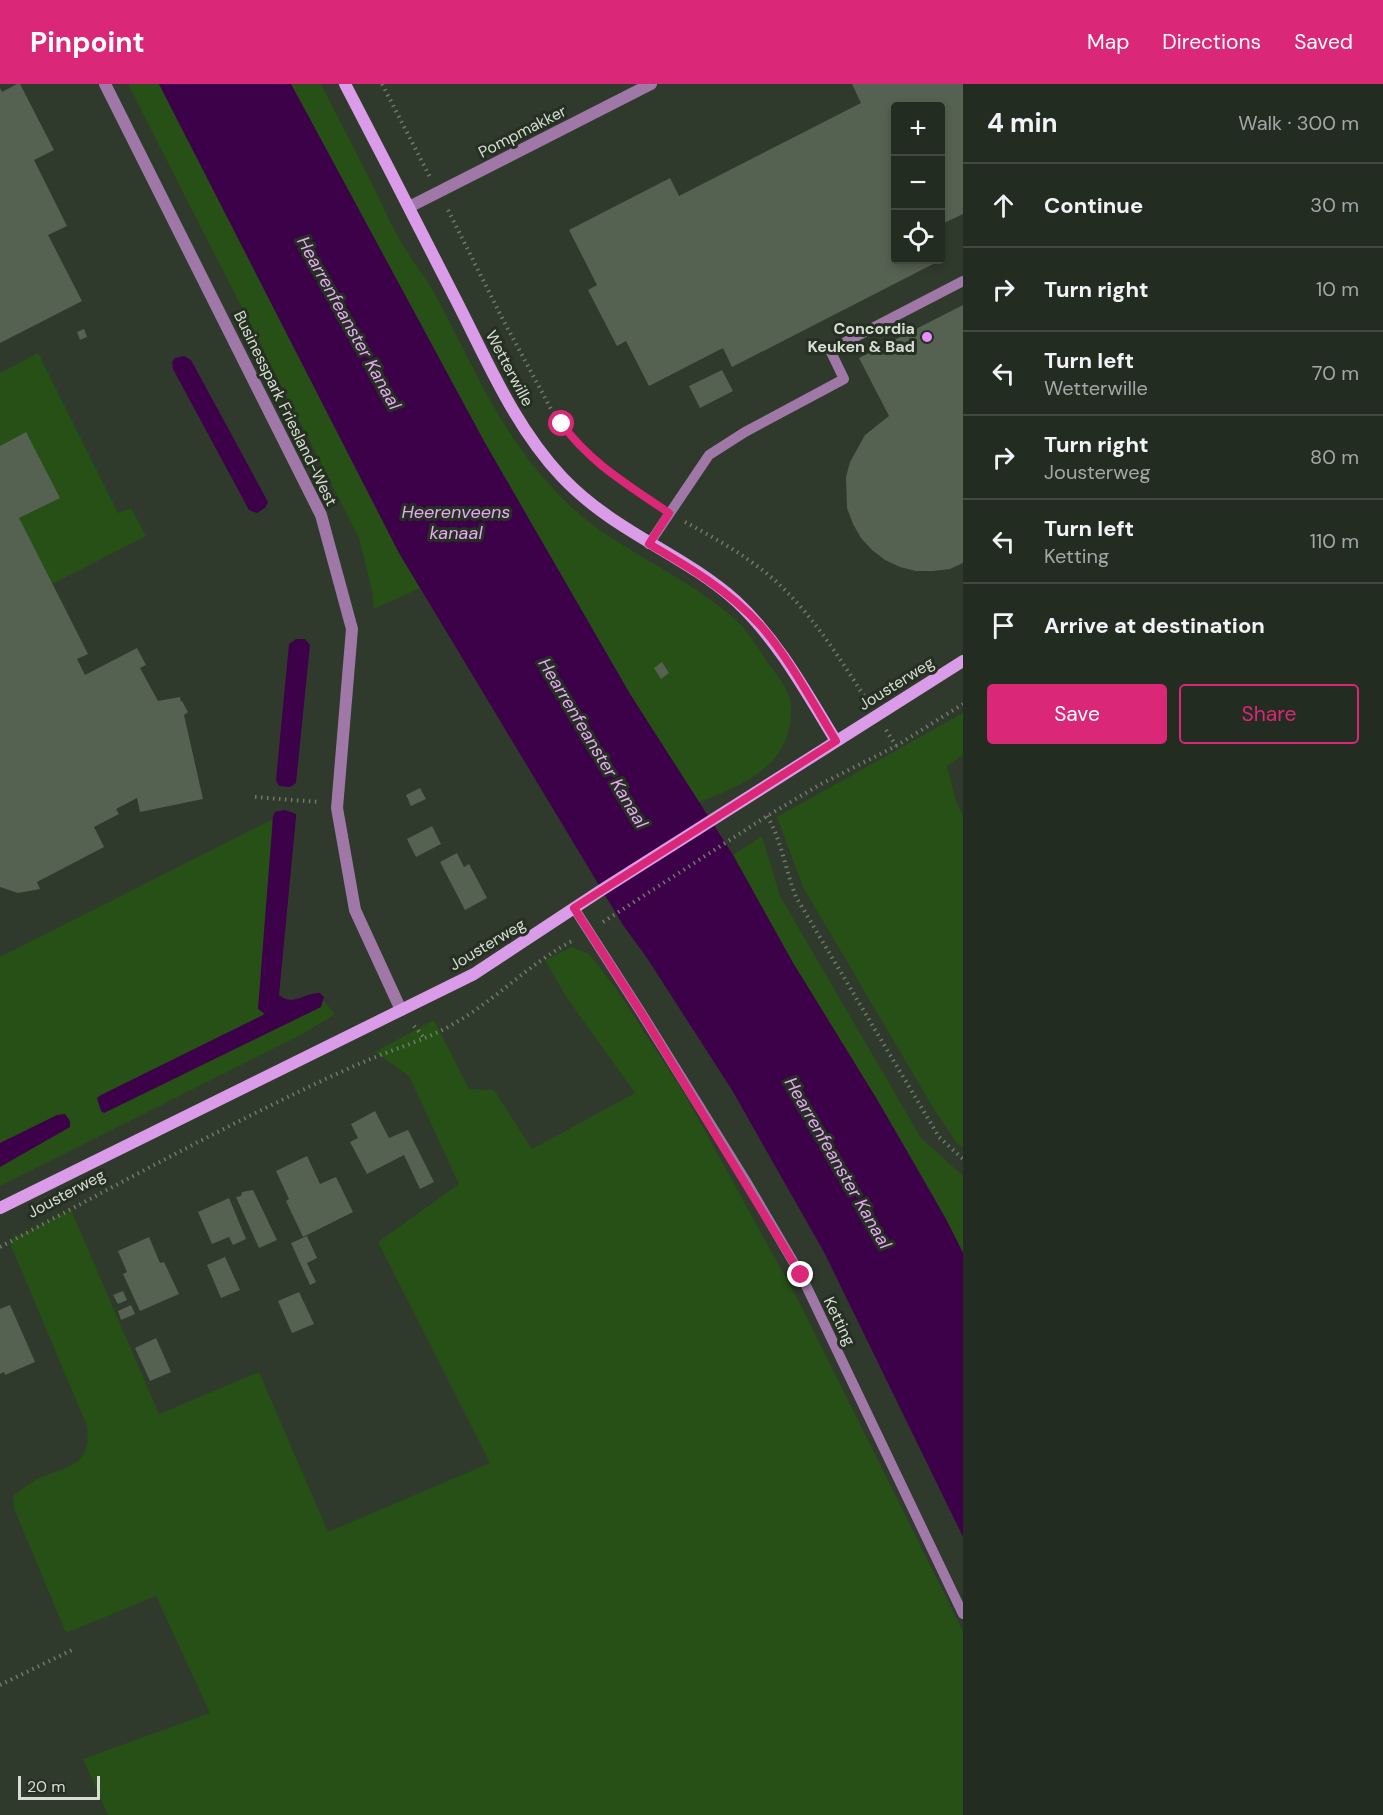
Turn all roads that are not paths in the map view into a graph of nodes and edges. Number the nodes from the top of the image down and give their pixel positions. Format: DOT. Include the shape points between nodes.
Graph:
graph roads {
  1 [pos="105,84"];
  2 [pos="345,84"];
  3 [pos="651,84"];
  4 [pos="409,207"];
  5 [pos="963,281"];
  6 [pos="649,544"];
  7 [pos="963,661"];
  8 [pos="836,741"];
  9 [pos="574,908"];
  10 [pos="401,1010"];
  11 [pos="0,1208"];
  12 [pos="963,1614"];
  1 -- 10 [label="street, Businesspark Friesland-West" via="321,515 352,629 338,803 355,910"];
  2 -- 4 [label="street, Wetterwille"];
  3 -- 4 [label="street, Pompmakker"];
  4 -- 6 [label="street, Wetterwille" via="523,428 578,492"];
  5 -- 6 [label="lane" via="830,350 844,379 709,455"];
  6 -- 8 [label="street, Wetterwille" via="712,583 761,626"];
  7 -- 8 [label="street, Jousterweg"];
  8 -- 9 [label="street, Jousterweg"];
  9 -- 10 [label="street, Jousterweg" via="474,974"];
  9 -- 12 [label="lane, Ketting" via="801,1275"];
  10 -- 11 [label="street, Jousterweg"];
}
